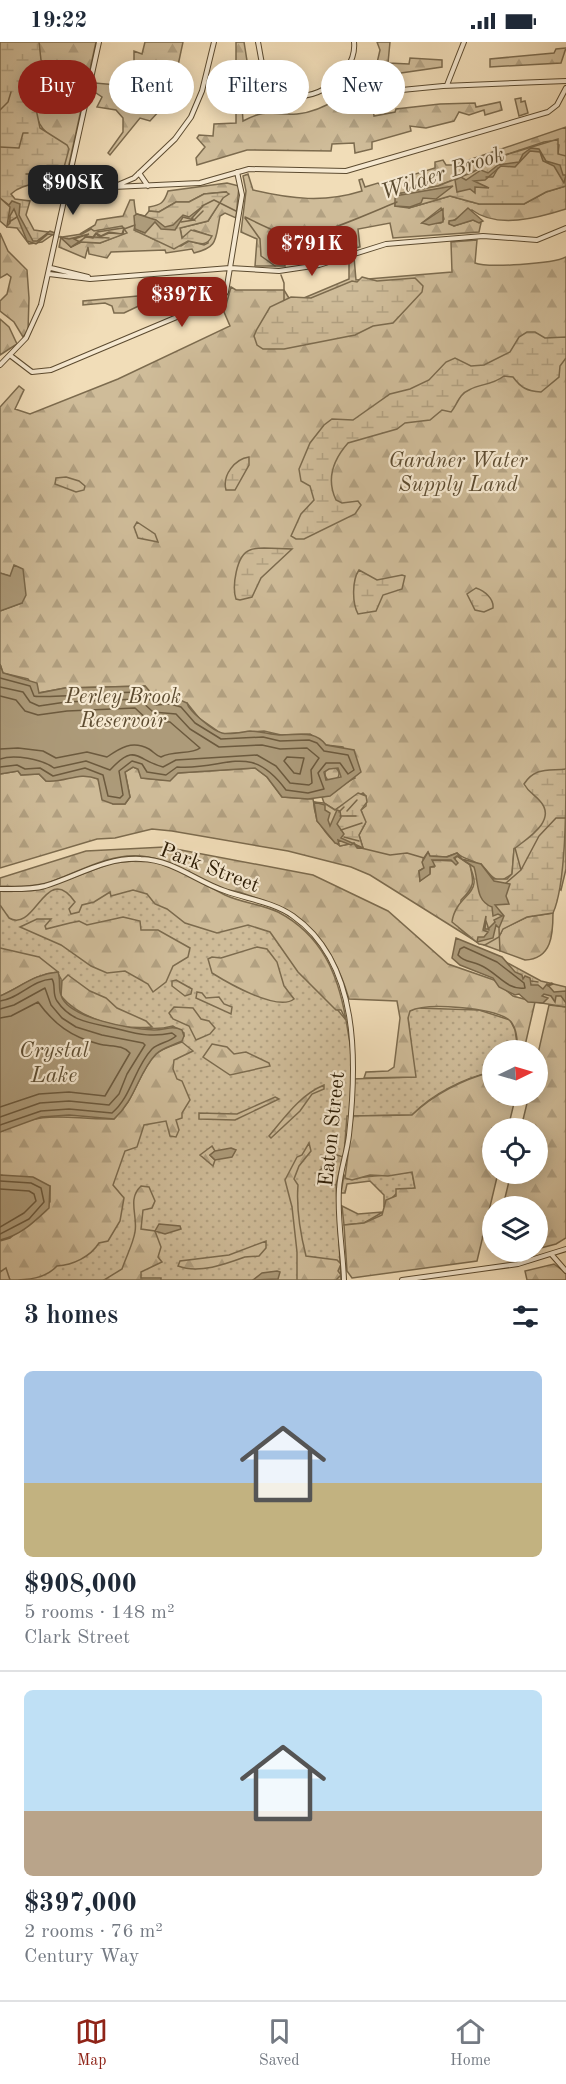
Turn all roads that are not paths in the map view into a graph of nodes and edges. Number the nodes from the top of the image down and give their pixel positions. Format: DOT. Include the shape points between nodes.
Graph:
graph roads {
  1 [pos="99,42"];
  2 [pos="214,42"];
  3 [pos="258,42"];
  4 [pos="354,42"];
  5 [pos="464,42"];
  6 [pos="566,81"];
  7 [pos="447,86"];
  8 [pos="566,88"];
  9 [pos="405,90"];
  10 [pos="237,172"];
  11 [pos="140,173"];
  12 [pos="69,180"];
  13 [pos="148,186"];
  14 [pos="113,187"];
  15 [pos="566,228"];
  16 [pos="51,268"];
  17 [pos="230,268"];
  18 [pos="49,274"];
  19 [pos="100,278"];
  20 [pos="11,356"];
  21 [pos="0,365"];
  22 [pos="0,889"];
  23 [pos="302,923"];
  24 [pos="565,1250"];
  25 [pos="552,1255"];
  26 [pos="566,1271"];
  27 [pos="344,1280"];
  28 [pos="402,1280"];
  1 -- 12 [label="street"];
  2 -- 11 [label="street" via="191,117"];
  3 -- 4 [label="street" via="270,84 285,94 298,96 317,91 343,76 352,62"];
  5 -- 7 [label="street"];
  6 -- 7 [label="street"];
  7 -- 9 [label="street"];
  8 -- 10 [label="street" via="548,112 353,170 256,168"];
  10 -- 13 [label="street" via="200,183"];
  10 -- 17 [label="street" via="242,195"];
  11 -- 13 [label="street"];
  11 -- 14 [label="street"];
  12 -- 14 [label="street"];
  12 -- 16 [label="street"];
  13 -- 14 [label="street"];
  15 -- 17 [label="street" via="537,240 483,236 382,244 321,264 279,271"];
  16 -- 18 [label="street"];
  16 -- 19 [label="street"];
  17 -- 19 [label="street"];
  17 -- 20 [label="street" via="222,298 51,370 32,372"];
  18 -- 19 [label="street"];
  18 -- 20 [label="street" via="35,324"];
  20 -- 21 [label="street"];
  22 -- 23 [label="street, Park Street" via="42,886 111,861 154,860 178,867 222,890 277,908"];
  23 -- 27 [label="street, Eaton Street" via="324,948 339,979 353,1051 349,1133 339,1189"];
  24 -- 25 [label="street"];
  25 -- 26 [label="street"];
  25 -- 28 [label="street" via="518,1264"];
}
